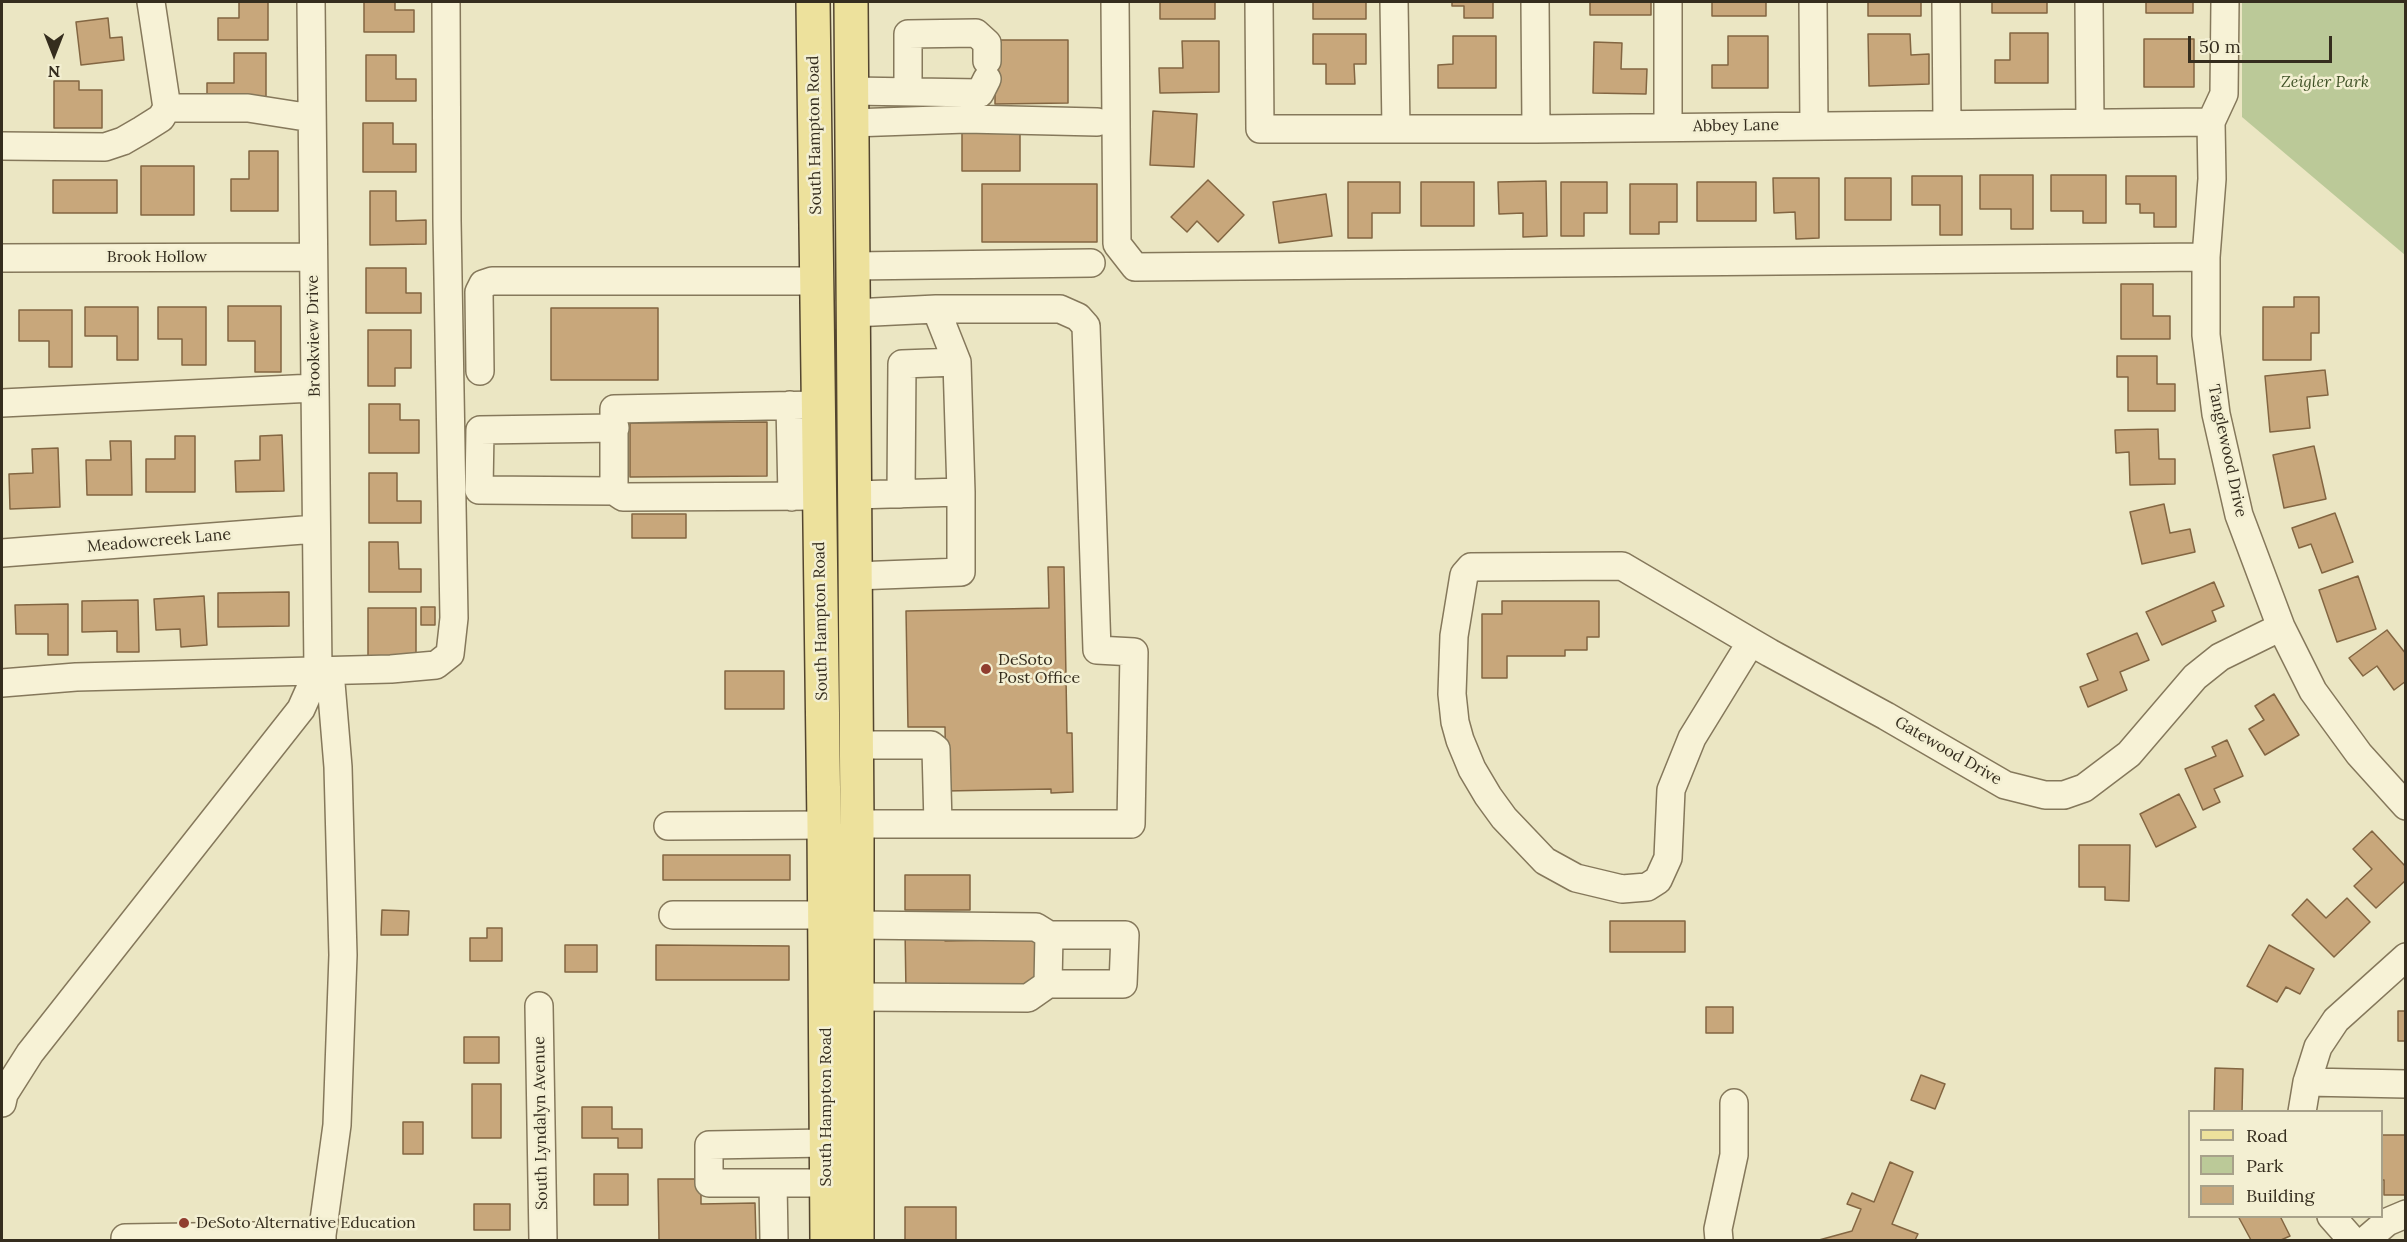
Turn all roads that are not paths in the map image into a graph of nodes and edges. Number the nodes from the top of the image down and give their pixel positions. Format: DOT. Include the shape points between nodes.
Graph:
graph roads {
  1 [pos="151,2"];
  2 [pos="311,2"];
  3 [pos="446,2"];
  4 [pos="813,2"];
  5 [pos="851,2"];
  6 [pos="1115,2"];
  7 [pos="1259,2"];
  8 [pos="1394,2"];
  9 [pos="1535,2"];
  10 [pos="1668,2"];
  11 [pos="1812,2"];
  12 [pos="1946,2"];
  13 [pos="2090,2"];
  14 [pos="2225,2"];
  15 [pos="969,33"];
  16 [pos="981,77"];
  17 [pos="851,91"];
  18 [pos="908,92"];
  19 [pos="167,108"];
  20 [pos="312,118"];
  21 [pos="1096,122"];
  22 [pos="2211,122"];
  23 [pos="852,123"];
  24 [pos="2090,123"];
  25 [pos="1947,124"];
  26 [pos="1814,126"];
  27 [pos="1668,127"];
  28 [pos="1396,129"];
  29 [pos="1536,129"];
  30 [pos="2,146"];
  31 [pos="313,257"];
  32 [pos="2206,257"];
  33 [pos="2,258"];
  34 [pos="1091,263"];
  35 [pos="853,266"];
  36 [pos="817,281"];
  37 [pos="936,309"];
  38 [pos="817,313"];
  39 [pos="853,313"];
  40 [pos="957,362"];
  41 [pos="480,371"];
  42 [pos="314,388"];
  43 [pos="2,403"];
  44 [pos="804,405"];
  45 [pos="615,428"];
  46 [pos="614,491"];
  47 [pos="961,492"];
  48 [pos="901,494"];
  49 [pos="854,495"];
  50 [pos="806,496"];
  51 [pos="316,528"];
  52 [pos="2,554"];
  53 [pos="855,576"];
  54 [pos="2281,627"];
  55 [pos="1751,642"];
  56 [pos="324,671"];
  57 [pos="2,682"];
  58 [pos="856,745"];
  59 [pos="2406,806"];
  60 [pos="857,824"];
  61 [pos="938,824"];
  62 [pos="824,825"];
  63 [pos="668,826"];
  64 [pos="673,915"];
  65 [pos="825,915"];
  66 [pos="857,925"];
  67 [pos="1049,935"];
  68 [pos="2406,957"];
  69 [pos="1048,984"];
  70 [pos="841,997"];
  71 [pos="539,1006"];
  72 [pos="2307,1082"];
  73 [pos="2406,1084"];
  74 [pos="2,1103"];
  75 [pos="1734,1103"];
  76 [pos="2302,1110"];
  77 [pos="826,1143"];
  78 [pos="773,1183"];
  79 [pos="826,1183"];
  80 [pos="2406,1214"];
  81 [pos="2333,1218"];
  82 [pos="322,1238"];
  83 [pos="125,1240"];
  84 [pos="543,1240"];
  85 [pos="774,1240"];
  86 [pos="827,1240"];
  87 [pos="857,1240"];
  88 [pos="1719,1240"];
  89 [pos="2352,1240"];
  90 [pos="2366,1240"];
  1 -- 19 [label="street"];
  2 -- 20 [label="street, Brookview Drive"];
  3 -- 56 [label="street" via="453,645 450,654 436,665"];
  4 -- 36 [label="main road, South Hampton Road"];
  5 -- 17 [label="main road, South Hampton Road"];
  6 -- 32 [label="street" via="1117,244 1135,267"];
  7 -- 28 [label="street, Abbey Lane" via="1260,129"];
  8 -- 28 [label="street"];
  9 -- 29 [label="street"];
  10 -- 27 [label="street"];
  11 -- 26 [label="street"];
  12 -- 25 [label="street"];
  13 -- 24 [label="street"];
  14 -- 22 [label="street" via="2224,94"];
  15 -- 16 [label="street"];
  15 -- 16 [label="street" via="976,33 987,43"];
  15 -- 18 [label="street" via="908,34"];
  16 -- 18 [label="street"];
  17 -- 18 [label="street"];
  17 -- 23 [label="main road, South Hampton Road"];
  19 -- 20 [label="street" via="248,108"];
  19 -- 30 [label="street" via="161,118 142,130 105,147"];
  20 -- 31 [label="street, Brookview Drive"];
  21 -- 23 [label="street" via="966,119"];
  22 -- 24 [label="street, Abbey Lane"];
  22 -- 32 [label="street, Tanglewood Drive" via="2212,179"];
  23 -- 35 [label="main road, South Hampton Road"];
  24 -- 25 [label="street, Abbey Lane"];
  25 -- 26 [label="street, Abbey Lane"];
  26 -- 27 [label="street, Abbey Lane"];
  27 -- 29 [label="street, Abbey Lane"];
  28 -- 29 [label="street, Abbey Lane"];
  31 -- 33 [label="street, Brook Hollow"];
  31 -- 42 [label="street, Brookview Drive"];
  32 -- 54 [label="street, Tanglewood Drive" via="2206,335 2216,414 2239,515"];
  34 -- 35 [label="street"];
  35 -- 39 [label="main road, South Hampton Road"];
  36 -- 38 [label="main road, South Hampton Road"];
  36 -- 41 [label="street" via="492,281 483,284 479,292"];
  37 -- 39 [label="street"];
  37 -- 40 [label="street"];
  37 -- 61 [label="street" via="1060,309 1078,317 1086,326 1096,650 1134,652 1131,824"];
  38 -- 39 [label="main road"];
  38 -- 44 [label="main road, South Hampton Road"];
  39 -- 49 [label="main road, South Hampton Road"];
  40 -- 47 [label="street"];
  40 -- 48 [label="street" via="902,364"];
  42 -- 43 [label="street"];
  42 -- 51 [label="street, Brookview Drive"];
  44 -- 45 [label="street" via="615,409"];
  44 -- 50 [label="main road, South Hampton Road"];
  45 -- 46 [label="street"];
  45 -- 46 [label="street" via="480,430 479,490"];
  46 -- 50 [label="street" via="623,497"];
  47 -- 48 [label="street"];
  47 -- 53 [label="street" via="961,572"];
  48 -- 49 [label="street"];
  49 -- 50 [label="main road"];
  49 -- 53 [label="main road, South Hampton Road"];
  50 -- 62 [label="main road, South Hampton Road"];
  51 -- 52 [label="street, Meadowcreek Lane"];
  51 -- 56 [label="street, Brookview Drive"];
  53 -- 58 [label="main road, South Hampton Road"];
  54 -- 55 [label="street, Gatewood Drive" via="2220,657 2195,677 2129,754 2084,788 2064,795 2045,795 2005,785"];
  54 -- 59 [label="street, Tanglewood Drive" via="2313,691 2359,754"];
  55 -- 55 [label="street, Gatewood Drive" via="1622,566 1471,567 1464,574 1454,636 1452,694 1460,740 1488,796 1545,861 1576,878 1622,889 1647,887 1658,880 1668,858 1671,790 1692,738"];
  56 -- 57 [label="street" via="87,676"];
  56 -- 74 [label="street" via="301,709 30,1053"];
  56 -- 82 [label="street, Brookview Drive" via="338,767 343,955 337,1125"];
  58 -- 60 [label="main road, South Hampton Road"];
  58 -- 61 [label="street" via="931,745 936,749"];
  60 -- 61 [label="street"];
  60 -- 62 [label="main road"];
  60 -- 66 [label="main road, South Hampton Road"];
  62 -- 63 [label="street"];
  62 -- 65 [label="main road, South Hampton Road"];
  64 -- 65 [label="street"];
  65 -- 70 [label="main road, South Hampton Road"];
  66 -- 67 [label="street" via="1036,927"];
  66 -- 70 [label="main road, South Hampton Road"];
  67 -- 69 [label="street"];
  67 -- 69 [label="street" via="1125,935 1123,984"];
  68 -- 72 [label="street" via="2336,1020 2318,1047"];
  69 -- 70 [label="street" via="1028,998"];
  70 -- 77 [label="main road, South Hampton Road"];
  70 -- 87 [label="main road, South Hampton Road"];
  71 -- 84 [label="street, South Lyndalyn Avenue"];
  72 -- 73 [label="street"];
  72 -- 76 [label="street"];
  75 -- 88 [label="street" via="1734,1155"];
  77 -- 78 [label="street" via="709,1145 709,1183"];
  77 -- 79 [label="main road, South Hampton Road"];
  78 -- 79 [label="street"];
  78 -- 85 [label="street"];
  79 -- 86 [label="main road, South Hampton Road"];
  80 -- 90 [label="street" via="2387,1222"];
  81 -- 89 [label="street"];
  82 -- 83 [label="street"];
}
